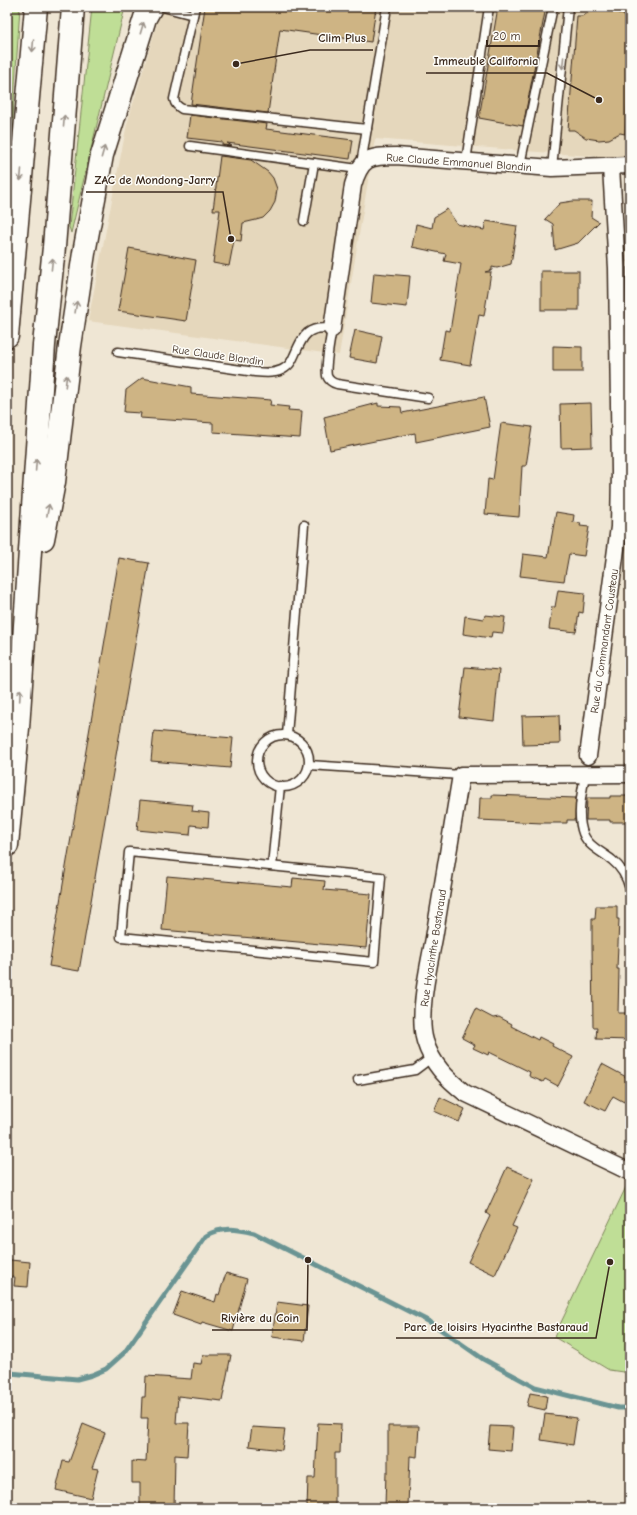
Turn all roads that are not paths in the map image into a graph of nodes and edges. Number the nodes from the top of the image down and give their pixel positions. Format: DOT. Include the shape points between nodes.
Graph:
graph roads {
  1 [pos="36,7"];
  2 [pos="73,7"];
  3 [pos="150,7"];
  4 [pos="162,7"];
  5 [pos="386,7"];
  6 [pos="489,7"];
  7 [pos="552,7"];
  8 [pos="568,7"];
  9 [pos="194,11"];
  10 [pos="366,129"];
  11 [pos="190,146"];
  12 [pos="466,161"];
  13 [pos="314,164"];
  14 [pos="520,165"];
  15 [pos="630,165"];
  16 [pos="359,167"];
  17 [pos="611,167"];
  18 [pos="552,168"];
  19 [pos="304,220"];
  20 [pos="624,268"];
  21 [pos="332,329"];
  22 [pos="7,336"];
  23 [pos="118,352"];
  24 [pos="428,398"];
  25 [pos="625,446"];
  26 [pos="304,525"];
  27 [pos="625,527"];
  28 [pos="26,602"];
  29 [pos="287,735"];
  30 [pos="588,756"];
  31 [pos="309,765"];
  32 [pos="630,774"];
  33 [pos="585,775"];
  34 [pos="461,776"];
  35 [pos="280,786"];
  36 [pos="7,845"];
  37 [pos="272,866"];
  38 [pos="630,889"];
  39 [pos="431,1058"];
  40 [pos="358,1080"];
  41 [pos="630,1172"];
  1 -- 22 [label="highway, one-way"];
  28 -- 2 [label="highway, one-way" via="44,345"];
  28 -- 3 [label="highway, one-way" via="42,545 54,482 72,330 102,155"];
  4 -- 9 [label="lane"];
  5 -- 10 [label="lane"];
  6 -- 12 [label="lane"];
  7 -- 14 [label="lane"];
  8 -- 18 [label="lane, one-way"];
  9 -- 10 [label="lane" via="174,99 179,107"];
  10 -- 16 [label="lane"];
  11 -- 13 [label="lane"];
  12 -- 14 [label="street, Rue Claude Emmanuel Blandin"];
  12 -- 16 [label="street, Rue Claude Emmanuel Blandin" via="385,156 374,158"];
  13 -- 16 [label="lane"];
  13 -- 19 [label="lane"];
  14 -- 18 [label="street, Rue Claude Emmanuel Blandin"];
  15 -- 17 [label="street, Rue Claude Emmanuel Blandin"];
  16 -- 21 [label="street"];
  17 -- 18 [label="street, Rue Claude Emmanuel Blandin"];
  17 -- 20 [label="street, Rue du Commandant Cousteau"];
  20 -- 25 [label="street, Rue du Commandant Cousteau"];
  21 -- 23 [label="lane, Rue Claude Blandin" via="318,328 305,334 290,364 284,369 268,373"];
  21 -- 24 [label="lane" via="327,368 327,376 332,382"];
  25 -- 27 [label="street, Rue du Commandant Cousteau"];
  26 -- 29 [label="lane"];
  27 -- 30 [label="street, Rue du Commandant Cousteau"];
  36 -- 28 [label="highway, one-way"];
  29 -- 31 [label="lane" via="301,742 309,757"];
  29 -- 35 [label="lane" via="279,735 265,742 258,757 260,773 272,784"];
  31 -- 34 [label="lane"];
  31 -- 35 [label="lane" via="295,784"];
  32 -- 33 [label="street"];
  33 -- 34 [label="street"];
  33 -- 38 [label="lane" via="580,817 582,831 590,845 613,861 628,879"];
  34 -- 39 [label="street, Rue Hyacinthe Bastaraud" via="425,987 422,1025 424,1040"];
  35 -- 37 [label="lane"];
  37 -- 37 [label="lane" via="382,877 374,962 121,937 129,852"];
  39 -- 40 [label="lane" via="415,1070"];
  39 -- 41 [label="street, Rue Hyacinthe Bastaraud" via="446,1078 465,1092"];
}
